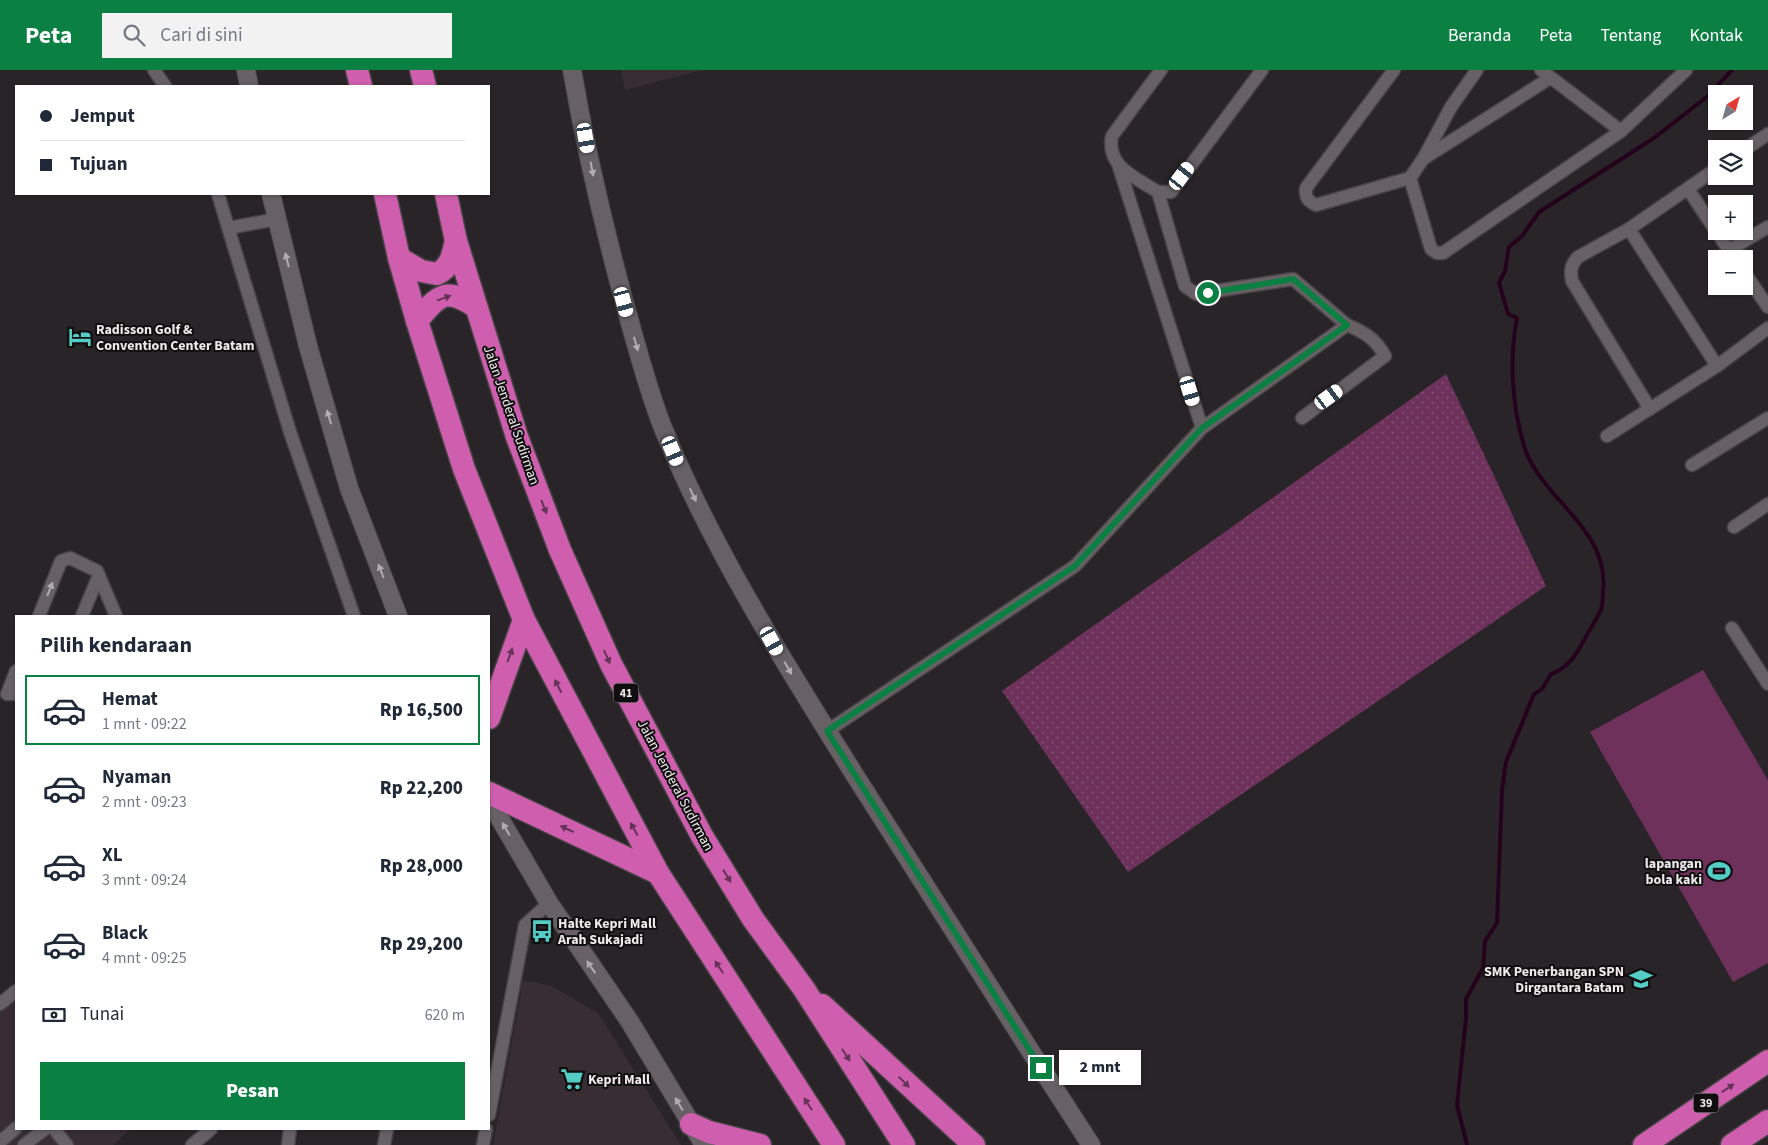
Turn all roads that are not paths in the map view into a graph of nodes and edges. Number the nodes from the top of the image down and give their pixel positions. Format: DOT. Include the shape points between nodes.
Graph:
graph roads {
  1 [pos="154,70"];
  2 [pos="246,70"];
  3 [pos="357,70"];
  4 [pos="421,70"];
  5 [pos="572,70"];
  6 [pos="1161,70"];
  7 [pos="1262,70"];
  8 [pos="1394,70"];
  9 [pos="1477,70"];
  10 [pos="1679,72"];
  11 [pos="1546,74"];
  12 [pos="164,85"];
  13 [pos="249,85"];
  14 [pos="361,85"];
  15 [pos="424,85"];
  16 [pos="1621,131"];
  17 [pos="1768,134"];
  18 [pos="1753,144"];
  19 [pos="1423,159"];
  20 [pos="1119,167"];
  21 [pos="1708,174"];
  22 [pos="1410,178"];
  23 [pos="1688,188"];
  24 [pos="1158,192"];
  25 [pos="218,195"];
  26 [pos="271,195"];
  27 [pos="385,195"];
  28 [pos="446,195"];
  29 [pos="277,218"];
  30 [pos="1708,219"];
  31 [pos="1768,227"];
  32 [pos="229,228"];
  33 [pos="1629,229"];
  34 [pos="456,241"];
  35 [pos="1737,250"];
  36 [pos="399,258"];
  37 [pos="1753,285"];
  38 [pos="476,307"];
  39 [pos="1768,307"];
  40 [pos="417,321"];
  41 [pos="1347,325"];
  42 [pos="1768,328"];
  43 [pos="1717,366"];
  44 [pos="1650,409"];
  45 [pos="1302,418"];
  46 [pos="1768,418"];
  47 [pos="1202,428"];
  48 [pos="1607,436"];
  49 [pos="1692,465"];
  50 [pos="1768,504"];
  51 [pos="1734,527"];
  52 [pos="99,574"];
  53 [pos="39,615"];
  54 [pos="82,615"];
  55 [pos="116,615"];
  56 [pos="354,615"];
  57 [pos="398,615"];
  58 [pos="524,620"];
  59 [pos="1732,628"];
  60 [pos="15,674"];
  61 [pos="1768,684"];
  62 [pos="15,694"];
  63 [pos="490,715"];
  64 [pos="827,731"];
  65 [pos="490,793"];
  66 [pos="490,802"];
  67 [pos="658,873"];
  68 [pos="549,903"];
  69 [pos="804,989"];
  70 [pos="15,992"];
  71 [pos="0,1004"];
  72 [pos="1768,1061"];
  73 [pos="490,1110"];
  74 [pos="1768,1121"];
  75 [pos="691,1124"];
  76 [pos="15,1129"];
  77 [pos="44,1130"];
  78 [pos="55,1130"];
  79 [pos="210,1130"];
  80 [pos="290,1130"];
  81 [pos="387,1130"];
  82 [pos="486,1130"];
  83 [pos="0,1142"];
  84 [pos="24,1145"];
  85 [pos="68,1145"];
  86 [pos="192,1145"];
  87 [pos="288,1145"];
  88 [pos="384,1145"];
  89 [pos="483,1145"];
  90 [pos="704,1145"];
  91 [pos="760,1145"];
  92 [pos="834,1145"];
  93 [pos="904,1145"];
  94 [pos="974,1145"];
  95 [pos="1091,1145"];
  96 [pos="1644,1145"];
  97 [pos="1732,1145"];
  1 -- 12 [label="street"];
  2 -- 13 [label="street"];
  3 -- 14 [label="highway"];
  4 -- 15 [label="highway"];
  5 -- 64 [label="street, one-way" via="615,268 662,424 713,538"];
  6 -- 20 [label="street" via="1112,136 1109,149"];
  7 -- 24 [label="street" via="1171,192"];
  8 -- 22 [label="street" via="1314,175 1305,195 1316,205"];
  9 -- 19 [label="street" via="1451,107"];
  10 -- 16 [label="street"];
  11 -- 16 [label="street"];
  11 -- 19 [label="street"];
  16 -- 22 [label="street" via="1443,253 1431,249"];
  17 -- 18 [label="street"];
  19 -- 22 [label="street"];
  20 -- 24 [label="street"];
  20 -- 47 [label="street"];
  21 -- 23 [label="street"];
  23 -- 30 [label="street"];
  23 -- 33 [label="street"];
  24 -- 41 [label="street" via="1186,286 1196,294 1293,279"];
  25 -- 32 [label="street"];
  26 -- 29 [label="street"];
  27 -- 36 [label="highway"];
  28 -- 34 [label="highway, Jalan Jenderal Sudirman / 41"];
  29 -- 32 [label="street"];
  57 -- 29 [label="street, one-way" via="349,488 308,346"];
  31 -- 35 [label="street"];
  32 -- 56 [label="street" via="290,432"];
  33 -- 43 [label="street"];
  33 -- 44 [label="street" via="1578,258 1570,272 1572,281"];
  34 -- 36 [label="highway" via="450,263 437,274 421,271"];
  34 -- 38 [label="highway, Jalan Jenderal Sudirman / 41"];
  36 -- 40 [label="highway"];
  37 -- 39 [label="street"];
  40 -- 38 [label="highway, one-way" via="433,303 448,295 457,295"];
  38 -- 69 [label="highway, Jalan Jenderal Sudirman / 41, one-way" via="517,436 560,550 611,664 702,836 753,919"];
  40 -- 58 [label="highway" via="464,469"];
  41 -- 45 [label="street" via="1363,331 1379,344 1385,356"];
  41 -- 47 [label="street"];
  42 -- 43 [label="street"];
  43 -- 44 [label="street"];
  44 -- 48 [label="street"];
  46 -- 49 [label="street"];
  47 -- 64 [label="street" via="1075,566"];
  50 -- 51 [label="street"];
  53 -- 52 [label="street, one-way" via="62,559 70,558"];
  52 -- 54 [label="street"];
  52 -- 55 [label="street"];
  63 -- 58 [label="highway, one-way"];
  67 -- 58 [label="highway, one-way"];
  59 -- 61 [label="street"];
  60 -- 62 [label="street" via="7,694"];
  64 -- 95 [label="street"];
  67 -- 65 [label="highway, one-way"];
  68 -- 66 [label="street, one-way"];
  92 -- 67 [label="highway, one-way"];
  68 -- 73 [label="street" via="525,925"];
  75 -- 68 [label="street, one-way" via="630,1022"];
  69 -- 93 [label="highway, Jalan Jenderal Sudirman / 41, one-way"];
  69 -- 94 [label="highway, one-way"];
  70 -- 71 [label="street"];
  96 -- 72 [label="highway, 39, one-way"];
  74 -- 97 [label="highway"];
  75 -- 90 [label="street"];
  75 -- 91 [label="highway"];
  76 -- 83 [label="street"];
  77 -- 84 [label="street"];
  78 -- 85 [label="street"];
  79 -- 86 [label="street"];
  80 -- 87 [label="street"];
  81 -- 88 [label="street"];
  82 -- 89 [label="street"];
}
